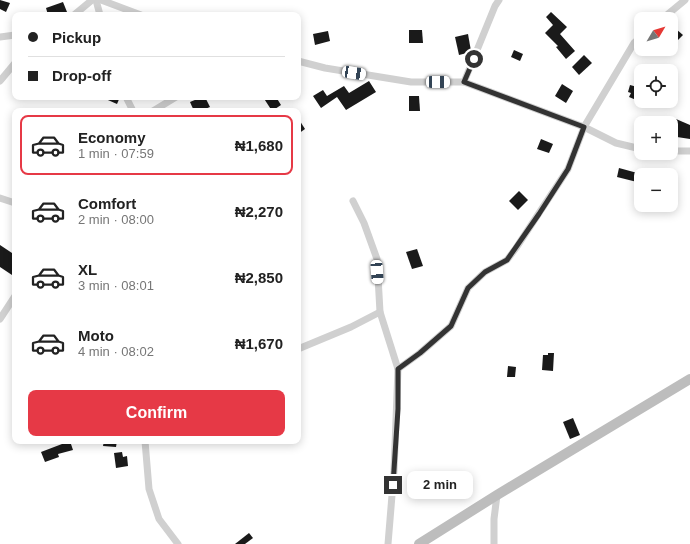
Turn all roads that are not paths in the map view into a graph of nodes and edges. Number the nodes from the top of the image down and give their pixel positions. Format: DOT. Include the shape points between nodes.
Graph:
graph roads {
  1 [pos="92,0"];
  2 [pos="96,0"];
  3 [pos="101,0"];
  4 [pos="499,0"];
  5 [pos="684,0"];
  6 [pos="78,12"];
  7 [pos="99,12"];
  8 [pos="133,12"];
  9 [pos="670,12"];
  10 [pos="12,35"];
  11 [pos="0,37"];
  12 [pos="634,42"];
  13 [pos="301,62"];
  14 [pos="12,67"];
  15 [pos="0,81"];
  16 [pos="464,82"];
  17 [pos="171,100"];
  18 [pos="158,108"];
  19 [pos="584,127"];
  20 [pos="634,147"];
  21 [pos="678,151"];
  22 [pos="690,151"];
  23 [pos="0,198"];
  24 [pos="353,201"];
  25 [pos="12,202"];
  26 [pos="12,301"];
  27 [pos="380,312"];
  28 [pos="0,319"];
  29 [pos="301,348"];
  30 [pos="398,369"];
  31 [pos="690,379"];
  32 [pos="145,444"];
  33 [pos="498,495"];
  34 [pos="178,544"];
  35 [pos="388,544"];
  36 [pos="419,544"];
  37 [pos="494,544"];
  1 -- 6 [label="street"];
  2 -- 7 [label="street"];
  3 -- 8 [label="street"];
  4 -- 16 [label="street"];
  5 -- 9 [label="street"];
  10 -- 11 [label="street"];
  12 -- 19 [label="street"];
  13 -- 16 [label="street" via="411,82"];
  14 -- 15 [label="street"];
  16 -- 19 [label="street"];
  17 -- 18 [label="street"];
  19 -- 20 [label="street" via="616,143"];
  19 -- 30 [label="street" via="568,169 507,260 485,272 468,288 451,326"];
  21 -- 22 [label="street"];
  23 -- 25 [label="street"];
  24 -- 27 [label="street" via="377,259"];
  26 -- 28 [label="street"];
  27 -- 29 [label="street" via="351,328"];
  27 -- 30 [label="street"];
  30 -- 35 [label="street"];
  31 -- 33 [label="main road"];
  32 -- 34 [label="street" via="148,489 159,519"];
  33 -- 36 [label="main road"];
  33 -- 37 [label="street" via="494,519"];
}
